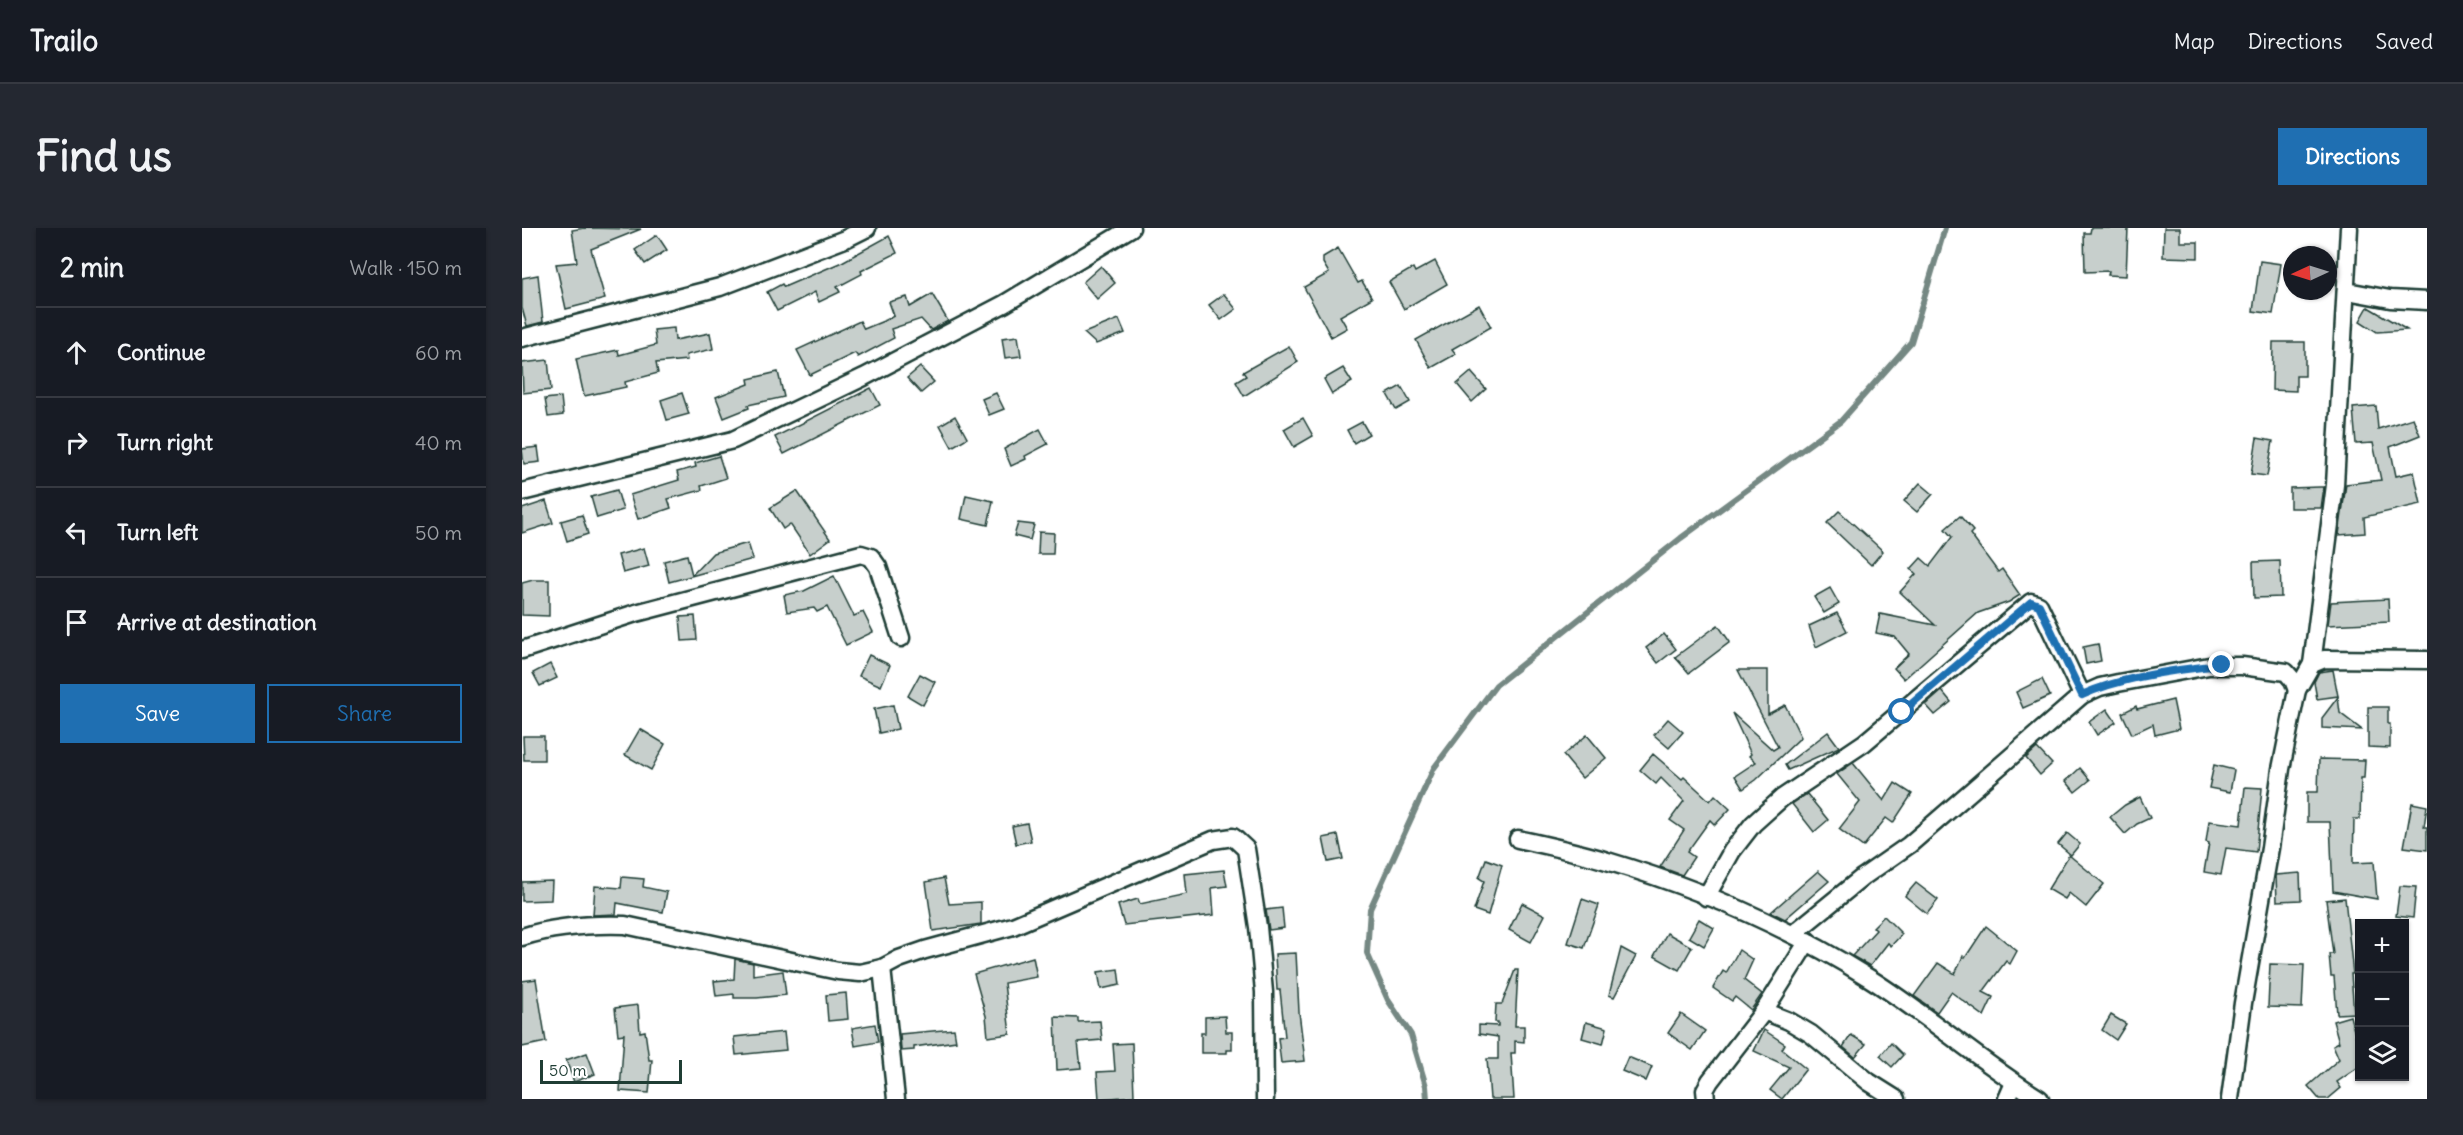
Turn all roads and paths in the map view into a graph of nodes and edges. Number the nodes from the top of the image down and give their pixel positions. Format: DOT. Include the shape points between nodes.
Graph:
graph roads {
  1 [pos="867,228"];
  2 [pos="1131,228"];
  3 [pos="2349,228"];
  4 [pos="2347,291"];
  5 [pos="2427,301"];
  6 [pos="522,338"];
  7 [pos="522,492"];
  8 [pos="901,638"];
  9 [pos="522,650"];
  10 [pos="2427,660"];
  11 [pos="2312,664"];
  12 [pos="2296,690"];
  13 [pos="2082,695"];
  14 [pos="1518,839"];
  15 [pos="1706,897"];
  16 [pos="522,937"];
  17 [pos="1801,938"];
  18 [pos="882,968"];
  19 [pos="1764,1011"];
  20 [pos="2014,1083"];
  21 [pos="896,1099"];
  22 [pos="1265,1099"];
  23 [pos="1706,1099"];
  24 [pos="1896,1099"];
  25 [pos="2007,1099"];
  26 [pos="2040,1099"];
  27 [pos="2230,1099"];
  1 -- 6 [label="street" via="720,287"];
  2 -- 7 [label="street" via="1004,304 733,440"];
  3 -- 4 [label="street"];
  4 -- 5 [label="street"];
  4 -- 11 [label="street" via="2335,485"];
  8 -- 9 [label="street" via="878,567 871,557 861,554 636,613"];
  10 -- 11 [label="street" via="2337,658"];
  11 -- 12 [label="street"];
  12 -- 13 [label="street" via="2286,672 2222,665 2118,682"];
  12 -- 27 [label="street"];
  13 -- 15 [label="street" via="2039,605 2031,602 1864,743 1782,798 1753,824 1732,851"];
  13 -- 17 [label="street" via="1909,845 1863,877"];
  14 -- 15 [label="street" via="1605,860"];
  15 -- 17 [label="street"];
  16 -- 18 [label="street" via="580,925 625,925 838,971 860,973"];
  17 -- 19 [label="street"];
  17 -- 20 [label="street" via="1869,978"];
  18 -- 21 [label="street"];
  18 -- 22 [label="street" via="925,950 1014,926 1213,840 1233,837 1246,849 1258,927 1264,992"];
  19 -- 23 [label="street" via="1710,1080"];
  19 -- 24 [label="street" via="1811,1034"];
  20 -- 25 [label="street"];
  20 -- 26 [label="street"];
}
